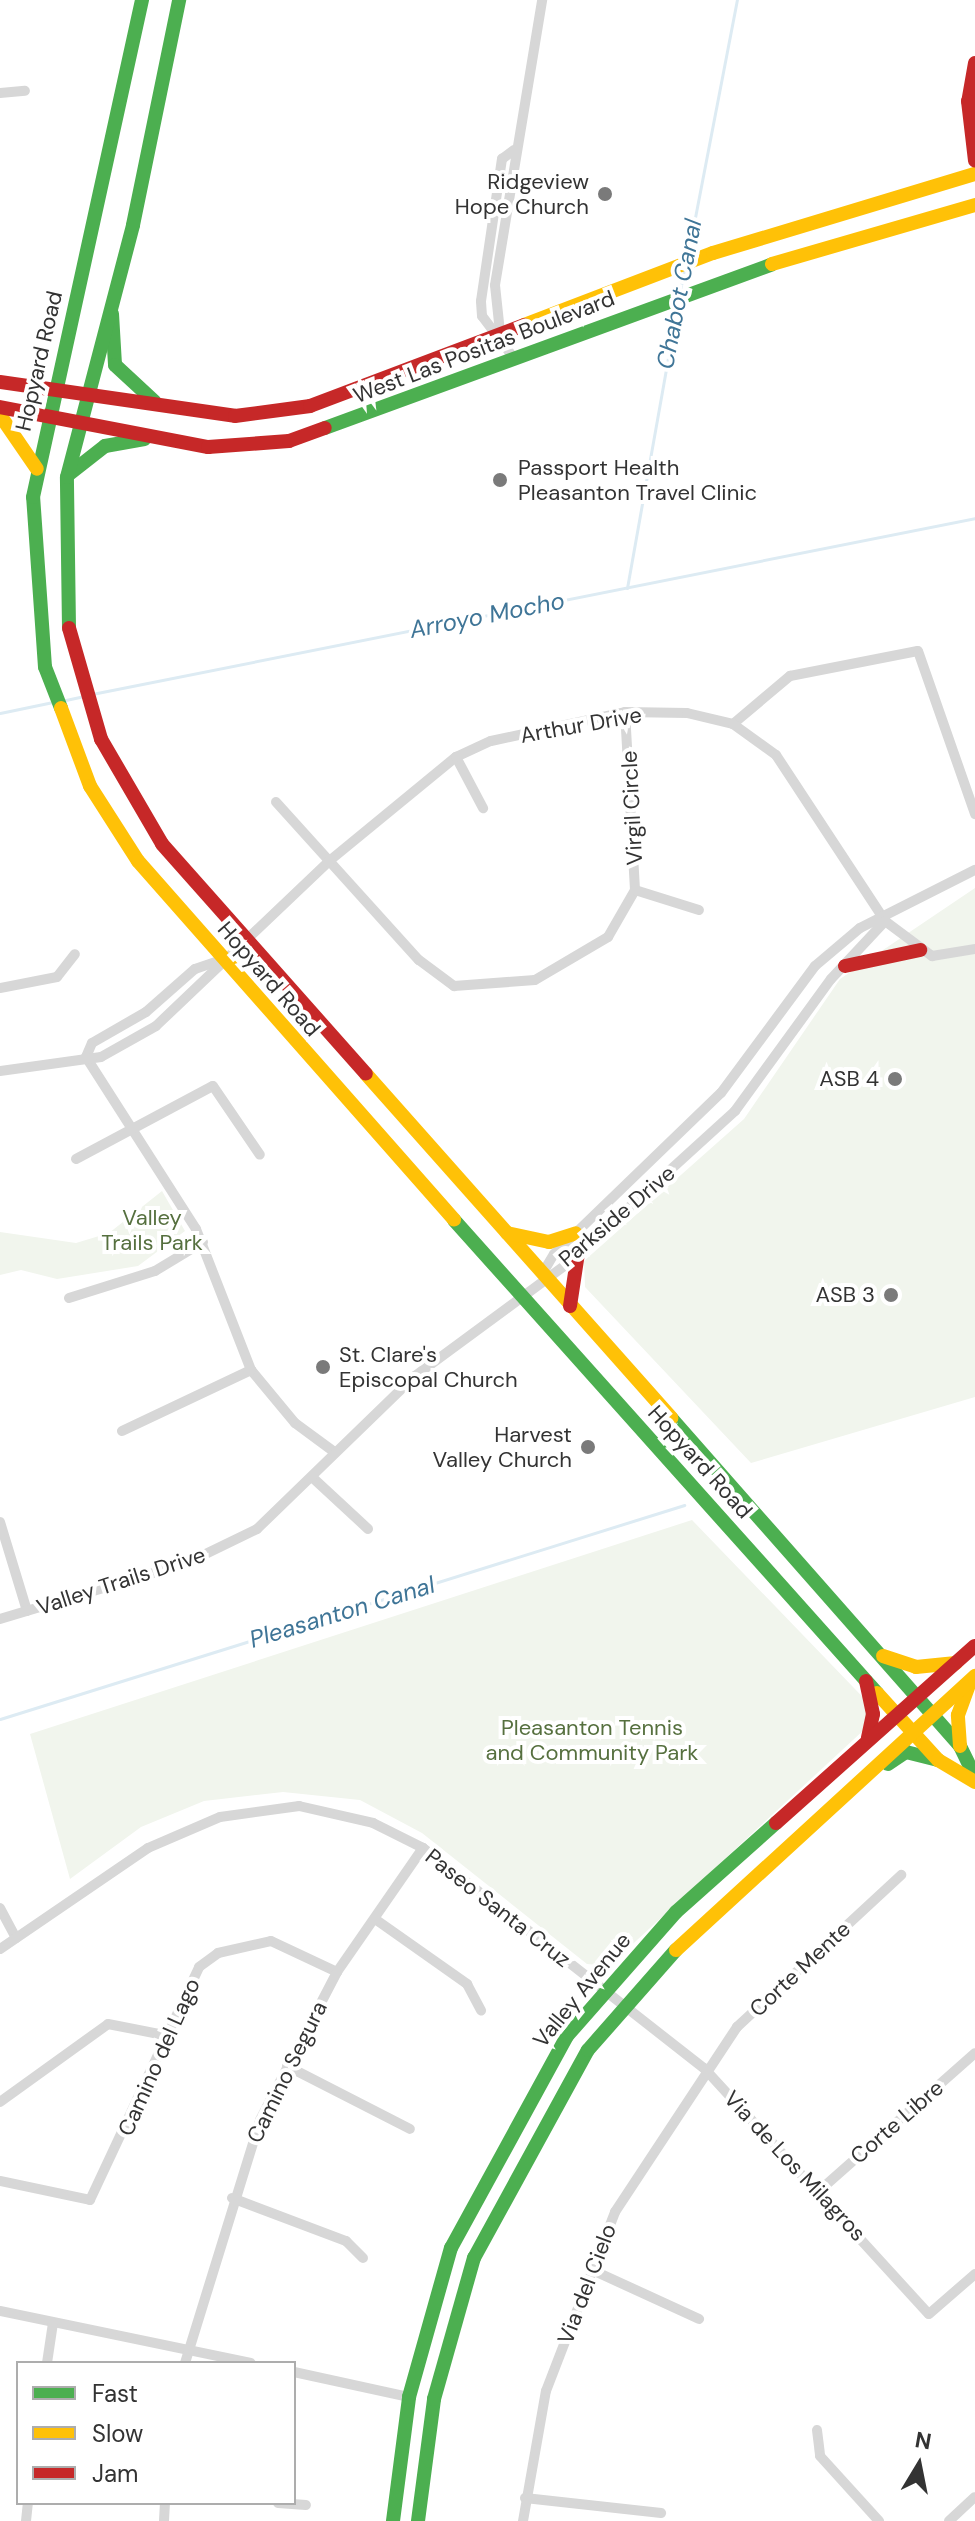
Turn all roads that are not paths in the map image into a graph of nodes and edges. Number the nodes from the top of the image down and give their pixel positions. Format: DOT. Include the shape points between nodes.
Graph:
graph roads {
  1 [pos="142,0"];
  2 [pos="179,0"];
  3 [pos="542,0"];
  4 [pos="975,63"];
  5 [pos="25,91"];
  6 [pos="0,93"];
  7 [pos="514,150"];
  8 [pos="975,161"];
  9 [pos="975,174"];
  10 [pos="975,205"];
  11 [pos="111,303"];
  12 [pos="500,332"];
  13 [pos="513,357"];
  14 [pos="0,382"];
  15 [pos="55,387"];
  16 [pos="87,392"];
  17 [pos="159,405"];
  18 [pos="0,407"];
  19 [pos="49,414"];
  20 [pos="0,415"];
  21 [pos="79,420"];
  22 [pos="157,437"];
  23 [pos="37,469"];
  24 [pos="68,475"];
  25 [pos="625,712"];
  26 [pos="733,724"];
  27 [pos="456,757"];
  28 [pos="276,802"];
  29 [pos="483,808"];
  30 [pos="975,814"];
  31 [pos="328,862"];
  32 [pos="975,870"];
  33 [pos="635,890"];
  34 [pos="699,910"];
  35 [pos="885,921"];
  36 [pos="248,938"];
  37 [pos="975,949"];
  38 [pos="920,950"];
  39 [pos="75,954"];
  40 [pos="223,959"];
  41 [pos="845,966"];
  42 [pos="0,988"];
  43 [pos="86,1057"];
  44 [pos="0,1071"];
  45 [pos="128,1129"];
  46 [pos="260,1155"];
  47 [pos="76,1159"];
  48 [pos="506,1233"];
  49 [pos="576,1233"];
  50 [pos="203,1242"];
  51 [pos="578,1253"];
  52 [pos="542,1274"];
  53 [pos="519,1294"];
  54 [pos="69,1298"];
  55 [pos="570,1306"];
  56 [pos="251,1370"];
  57 [pos="122,1431"];
  58 [pos="333,1451"];
  59 [pos="313,1478"];
  60 [pos="0,1522"];
  61 [pos="368,1529"];
  62 [pos="27,1611"];
  63 [pos="0,1619"];
  64 [pos="975,1646"];
  65 [pos="882,1655"];
  66 [pos="956,1663"];
  67 [pos="865,1677"];
  68 [pos="973,1678"];
  69 [pos="917,1697"];
  70 [pos="897,1714"];
  71 [pos="933,1715"];
  72 [pos="912,1731"];
  73 [pos="868,1738"];
  74 [pos="960,1746"];
  75 [pos="938,1760"];
  76 [pos="868,1771"];
  77 [pos="975,1779"];
  78 [pos="423,1848"];
  79 [pos="901,1875"];
  80 [pos="0,1908"];
  81 [pos="375,1919"];
  82 [pos="16,1938"];
  83 [pos="0,1949"];
  84 [pos="337,1972"];
  85 [pos="604,1991"];
  86 [pos="623,2007"];
  87 [pos="481,2010"];
  88 [pos="164,2035"];
  89 [pos="975,2053"];
  90 [pos="287,2066"];
  91 [pos="704,2068"];
  92 [pos="0,2102"];
  93 [pos="410,2129"];
  94 [pos="0,2181"];
  95 [pos="819,2191"];
  96 [pos="232,2198"];
  97 [pos="363,2258"];
  98 [pos="590,2269"];
  99 [pos="975,2274"];
  100 [pos="0,2311"];
  101 [pos="699,2319"];
  102 [pos="53,2323"];
  103 [pos="187,2349"];
  104 [pos="47,2361"];
  105 [pos="185,2361"];
  106 [pos="242,2361"];
  107 [pos="296,2372"];
  108 [pos="409,2397"];
  109 [pos="817,2430"];
  110 [pos="975,2497"];
  111 [pos="525,2498"];
  112 [pos="296,2504"];
  113 [pos="306,2505"];
  114 [pos="661,2513"];
  115 [pos="393,2521"];
  116 [pos="418,2521"];
  117 [pos="523,2521"];
  118 [pos="879,2521"];
  119 [pos="949,2521"];
  1 -- 15 [label="main road, Hopyard Road"];
  2 -- 11 [label="main road, Hopyard Road"];
  3 -- 7 [label="street"];
  4 -- 8 [label="main road" via="968,101"];
  5 -- 6 [label="street"];
  7 -- 12 [label="street" via="518,161 495,285"];
  7 -- 12 [label="street" via="502,159 482,283 482,316"];
  9 -- 12 [label="main road, West Las Positas Boulevard" via="707,256"];
  10 -- 13 [label="main road, West Las Positas Boulevard" via="700,290"];
  11 -- 16 [label="main road, Hopyard Road"];
  11 -- 17 [label="main road" via="115,365"];
  12 -- 13 [label="street"];
  12 -- 17 [label="main road, West Las Positas Boulevard" via="310,406 235,416"];
  13 -- 22 [label="main road, West Las Positas Boulevard" via="289,441 208,447"];
  14 -- 15 [label="main road, West Las Positas Boulevard"];
  15 -- 16 [label="main road, West Las Positas Boulevard"];
  15 -- 19 [label="main road, Hopyard Road"];
  16 -- 17 [label="main road, West Las Positas Boulevard"];
  16 -- 21 [label="main road, Hopyard Road"];
  18 -- 19 [label="main road, West Las Positas Boulevard"];
  19 -- 21 [label="main road, West Las Positas Boulevard"];
  19 -- 23 [label="main road, Hopyard Road"];
  20 -- 23 [label="main road" via="18,432"];
  21 -- 22 [label="main road, West Las Positas Boulevard"];
  21 -- 24 [label="main road, Hopyard Road"];
  22 -- 24 [label="main road" via="105,446"];
  23 -- 40 [label="main road, Hopyard Road" via="31,534 45,667 72,747 110,822"];
  24 -- 36 [label="main road, Hopyard Road" via="64,588 75,661 101,739 162,844"];
  25 -- 26 [label="street, Arthur Drive" via="687,713"];
  25 -- 27 [label="street, Arthur Drive" via="491,741"];
  25 -- 33 [label="street, Virgil Circle"];
  26 -- 30 [label="street" via="790,676 918,651"];
  26 -- 35 [label="street, Arthur Drive" via="776,755"];
  27 -- 29 [label="street"];
  27 -- 31 [label="street, Arthur Drive"];
  28 -- 31 [label="street, Virgil Circle"];
  31 -- 33 [label="street, Virgil Circle" via="419,960 454,986 535,980 573,963 608,937"];
  31 -- 36 [label="street, Arthur Drive"];
  32 -- 35 [label="street, Parkside Drive"];
  33 -- 34 [label="street"];
  35 -- 38 [label="street, Arthur Drive"];
  35 -- 41 [label="street, Parkside Drive"];
  35 -- 49 [label="street, Parkside Drive" via="860,928 815,966 721,1093"];
  36 -- 40 [label="street"];
  36 -- 48 [label="main road, Hopyard Road"];
  37 -- 38 [label="street" via="945,956"];
  38 -- 41 [label="main road"];
  39 -- 42 [label="street" via="57,977"];
  40 -- 43 [label="street" via="195,969 146,1012 92,1043"];
  40 -- 43 [label="street" via="156,1026 101,1057"];
  40 -- 53 [label="main road, Hopyard Road"];
  41 -- 51 [label="street, Parkside Drive" via="737,1109"];
  43 -- 44 [label="street"];
  43 -- 45 [label="street"];
  45 -- 46 [label="street" via="213,1086"];
  45 -- 47 [label="street"];
  45 -- 50 [label="street"];
  48 -- 49 [label="main road" via="549,1242"];
  48 -- 52 [label="main road, Hopyard Road"];
  49 -- 52 [label="street, Parkside Drive"];
  50 -- 54 [label="street" via="155,1271"];
  50 -- 56 [label="street"];
  51 -- 52 [label="street, Parkside Drive"];
  51 -- 55 [label="main road"];
  52 -- 53 [label="street, Valley Trails Drive"];
  52 -- 55 [label="main road, Hopyard Road"];
  53 -- 58 [label="street, Valley Trails Drive"];
  53 -- 67 [label="main road, Hopyard Road"];
  55 -- 65 [label="main road, Hopyard Road"];
  56 -- 57 [label="street"];
  56 -- 58 [label="street" via="295,1423"];
  58 -- 59 [label="street, Valley Trails Drive"];
  59 -- 61 [label="street"];
  59 -- 62 [label="street, Valley Trails Drive" via="229,1545"];
  60 -- 62 [label="street"];
  62 -- 63 [label="street, Valley Trails Drive"];
  64 -- 66 [label="main road, Valley Avenue"];
  65 -- 66 [label="main road" via="916,1667"];
  65 -- 69 [label="main road, Hopyard Road"];
  66 -- 69 [label="main road, Valley Avenue"];
  67 -- 70 [label="main road, Hopyard Road"];
  67 -- 73 [label="main road" via="873,1714"];
  68 -- 71 [label="main road, Valley Avenue"];
  68 -- 74 [label="main road" via="958,1715"];
  69 -- 70 [label="main road, Valley Avenue"];
  69 -- 71 [label="main road, Hopyard Road"];
  70 -- 72 [label="main road, Hopyard Road"];
  70 -- 73 [label="main road, Valley Avenue"];
  71 -- 72 [label="main road, Valley Avenue"];
  71 -- 74 [label="main road, Hopyard Road"];
  72 -- 75 [label="main road, Hopyard Road"];
  72 -- 76 [label="main road, Valley Avenue"];
  73 -- 85 [label="main road, Valley Avenue" via="687,1902"];
  74 -- 77 [label="main road, Hopyard Road"];
  75 -- 76 [label="main road" via="906,1752"];
  75 -- 77 [label="main road, Hopyard Road"];
  76 -- 86 [label="main road, Valley Avenue" via="694,1929"];
  78 -- 81 [label="street, Camino Segura"];
  78 -- 82 [label="street, Paseo Santa Cruz" via="373,1823 299,1806 220,1817 148,1848"];
  78 -- 85 [label="street, Paseo Santa Cruz"];
  79 -- 91 [label="street, Corte Mente" via="737,2027"];
  80 -- 82 [label="street"];
  81 -- 84 [label="street, Camino Segura"];
  81 -- 87 [label="street" via="467,1984"];
  82 -- 83 [label="street, Paseo Santa Cruz"];
  84 -- 88 [label="street, Camino del Lago" via="284,1944 240,1942 199,1967"];
  84 -- 90 [label="street, Camino Segura"];
  85 -- 86 [label="street, Via de Los Milagros"];
  85 -- 108 [label="main road, Valley Avenue" via="567,2036 489,2170 433,2300"];
  86 -- 91 [label="street, Via de Los Milagros"];
  86 -- 116 [label="main road, Valley Avenue" via="588,2050 517,2168 474,2258 434,2399"];
  88 -- 92 [label="street" via="108,2024"];
  88 -- 94 [label="street, Camino del Lago" via="90,2200"];
  89 -- 95 [label="street, Corte Libre"];
  90 -- 93 [label="street"];
  90 -- 96 [label="street, Camino Segura"];
  91 -- 95 [label="street, Via de Los Milagros"];
  91 -- 98 [label="street, Via del Cielo" via="615,2212"];
  95 -- 99 [label="street, Via de Los Milagros" via="929,2314"];
  96 -- 97 [label="street" via="346,2241"];
  96 -- 103 [label="street, Camino Segura"];
  98 -- 101 [label="street"];
  98 -- 111 [label="street, Via del Cielo" via="546,2391"];
  100 -- 102 [label="street"];
  102 -- 103 [label="street"];
  102 -- 104 [label="street"];
  103 -- 105 [label="street, Camino Segura"];
  103 -- 106 [label="street"];
  107 -- 108 [label="street"];
  108 -- 115 [label="main road, Valley Avenue"];
  109 -- 118 [label="street" via="820,2456"];
  110 -- 119 [label="street"];
  111 -- 114 [label="street"];
  111 -- 117 [label="street, Via del Cielo"];
  112 -- 113 [label="street"];
}
